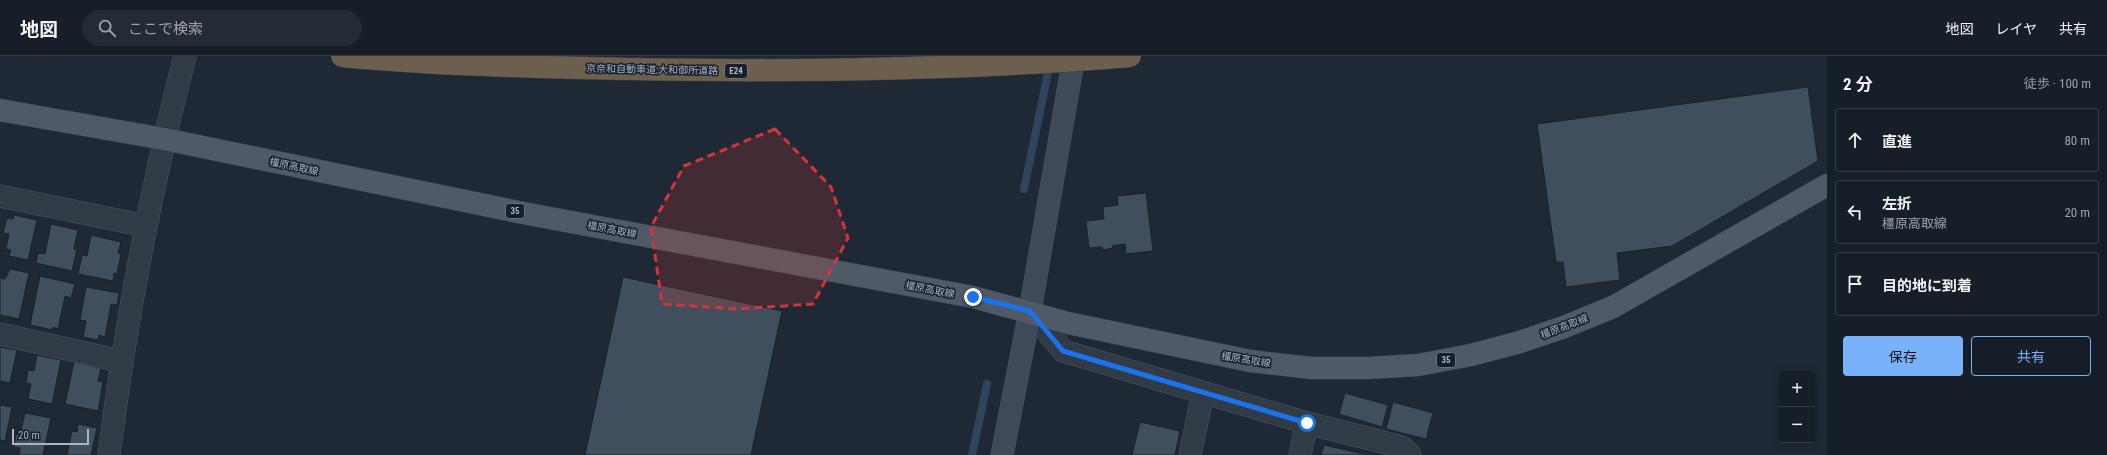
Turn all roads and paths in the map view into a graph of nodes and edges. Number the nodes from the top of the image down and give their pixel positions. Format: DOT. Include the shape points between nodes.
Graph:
graph roads {
  1 [pos="185,56"];
  2 [pos="342,56"];
  3 [pos="1074,56"];
  4 [pos="1130,56"];
  5 [pos="0,110"];
  6 [pos="164,139"];
  7 [pos="1827,185"];
  8 [pos="0,196"];
  9 [pos="146,226"];
  10 [pos="1030,311"];
  11 [pos="0,334"];
  12 [pos="121,361"];
  13 [pos="1203,393"];
  14 [pos="1307,423"];
  15 [pos="109,455"];
  16 [pos="1002,455"];
  17 [pos="1190,455"];
  18 [pos="1300,455"];
  19 [pos="1410,455"];
  1 -- 6 [label="street"];
  2 -- 4 [label="highway, 京奈和自動車道;大和御所道路 / E24, bridge" via="547,67 735,71 918,69"];
  3 -- 10 [label="street"];
  5 -- 6 [label="main road, 橿原高取線 / 35"];
  6 -- 9 [label="street"];
  6 -- 10 [label="main road, 橿原高取線 / 35" via="523,213 973,297"];
  7 -- 10 [label="main road, 橿原高取線 / 35" via="1613,306 1520,342 1418,365 1311,368 1250,361 1068,323"];
  8 -- 9 [label="street"];
  9 -- 12 [label="street"];
  10 -- 13 [label="street" via="1063,351"];
  10 -- 16 [label="street"];
  11 -- 12 [label="street"];
  12 -- 15 [label="street"];
  13 -- 14 [label="street"];
  13 -- 17 [label="street"];
  14 -- 18 [label="street"];
  14 -- 19 [label="street" via="1402,446"];
}
